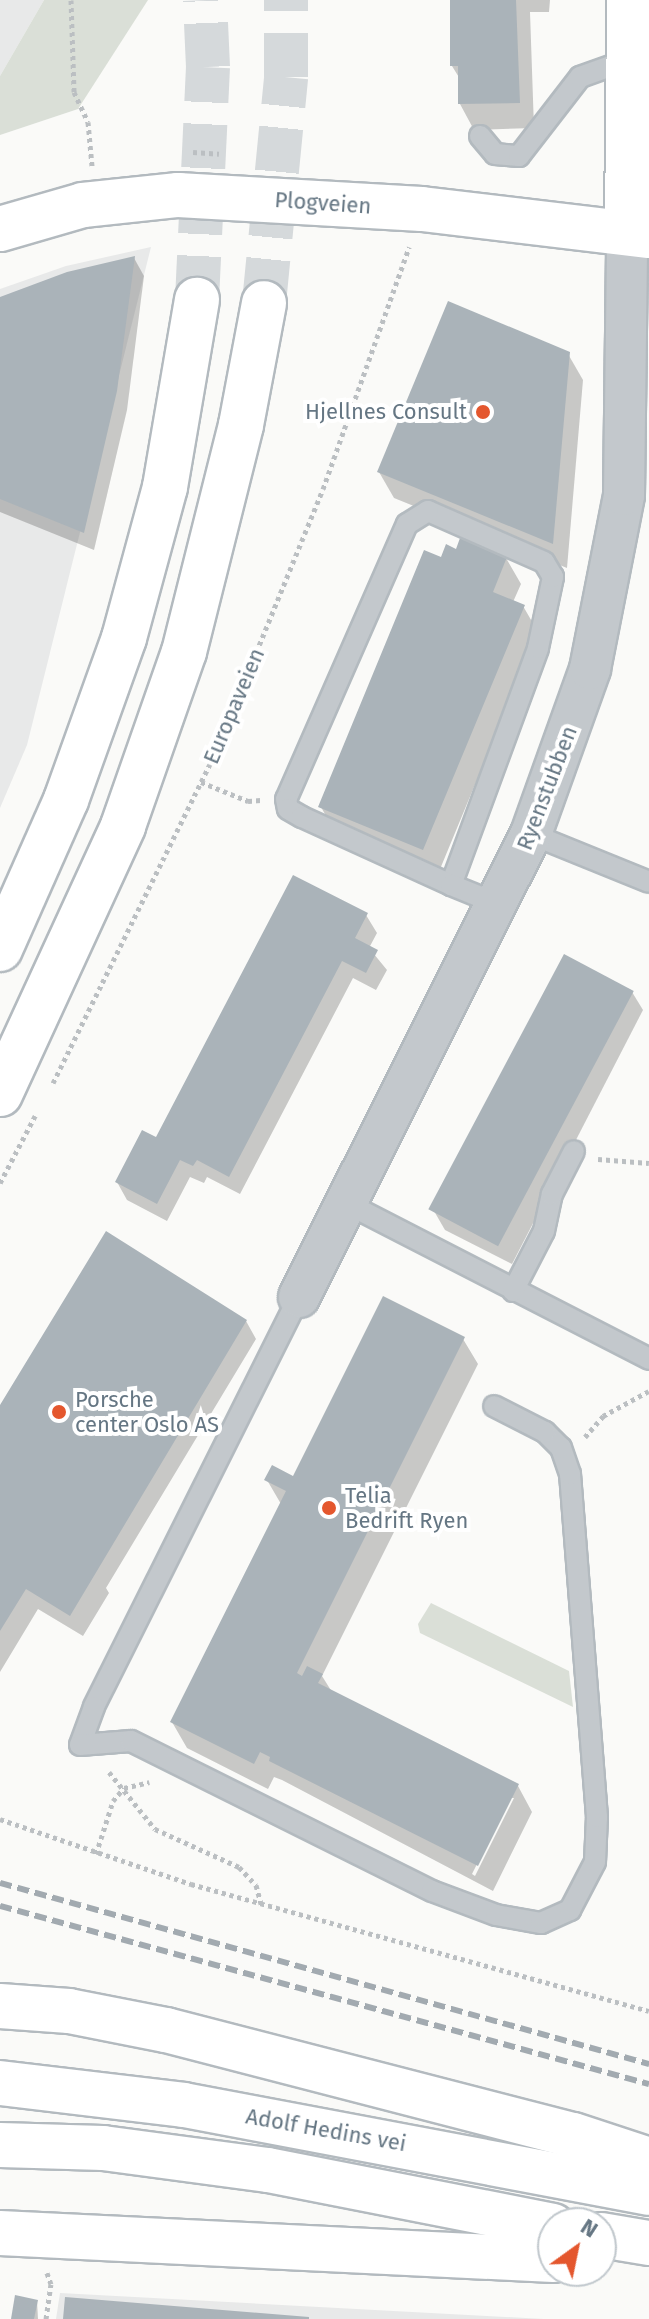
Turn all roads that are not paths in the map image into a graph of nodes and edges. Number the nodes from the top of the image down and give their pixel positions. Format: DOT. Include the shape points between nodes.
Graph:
graph roads {
  1 [pos="629,0"];
  2 [pos="630,59"];
  3 [pos="480,136"];
  4 [pos="0,229"];
  5 [pos="638,234"];
  6 [pos="197,300"];
  7 [pos="264,303"];
  8 [pos="531,834"];
  9 [pos="649,882"];
  10 [pos="451,885"];
  11 [pos="498,904"];
  12 [pos="0,949"];
  13 [pos="20,1100"];
  14 [pos="574,1151"];
  15 [pos="346,1203"];
  16 [pos="513,1291"];
  17 [pos="299,1297"];
  18 [pos="649,1359"];
  19 [pos="494,1406"];
  20 [pos="0,2006"];
  21 [pos="0,2083"];
  22 [pos="0,2145"];
  23 [pos="649,2160"];
  24 [pos="649,2193"];
  25 [pos="537,2223"];
  26 [pos="0,2233"];
  27 [pos="617,2238"];
  28 [pos="649,2243"];
  29 [pos="649,2258"];
  30 [pos="537,2259"];
  31 [pos="617,2259"];
  1 -- 2 [label="main road"];
  2 -- 3 [label="lane" via="580,77 519,156 495,154"];
  2 -- 5 [label="main road"];
  4 -- 5 [label="main road, Plogveien" via="61,209 144,196 422,209"];
  5 -- 8 [label="street, Ryenstubben" via="617,540 590,669"];
  6 -- 12 [label="main road" via="165,487 124,638 66,800"];
  7 -- 13 [label="main road" via="241,425 184,652"];
  8 -- 9 [label="lane"];
  8 -- 11 [label="street, Ryenstubben"];
  10 -- 10 [label="lane" via="302,817 288,809 286,799 415,516 428,511 544,562 553,577 538,648"];
  10 -- 11 [label="lane"];
  11 -- 15 [label="street, Ryenstubben"];
  14 -- 16 [label="lane" via="552,1194 544,1231"];
  15 -- 16 [label="lane"];
  15 -- 17 [label="street, Ryenstubben"];
  16 -- 18 [label="lane"];
  17 -- 19 [label="lane" via="94,1707 80,1745 131,1741 432,1891 496,1915 541,1923 562,1918 591,1877 597,1817 568,1461 545,1432"];
  20 -- 23 [label="main road" via="69,2011 166,2030 573,2135"];
  21 -- 24 [label="main road, Adolf Hedins vei" via="200,2107"];
  22 -- 25 [label="main road" via="103,2148 268,2170"];
  26 -- 30 [label="main road"];
  27 -- 28 [label="main road"];
  29 -- 31 [label="main road"];
}
